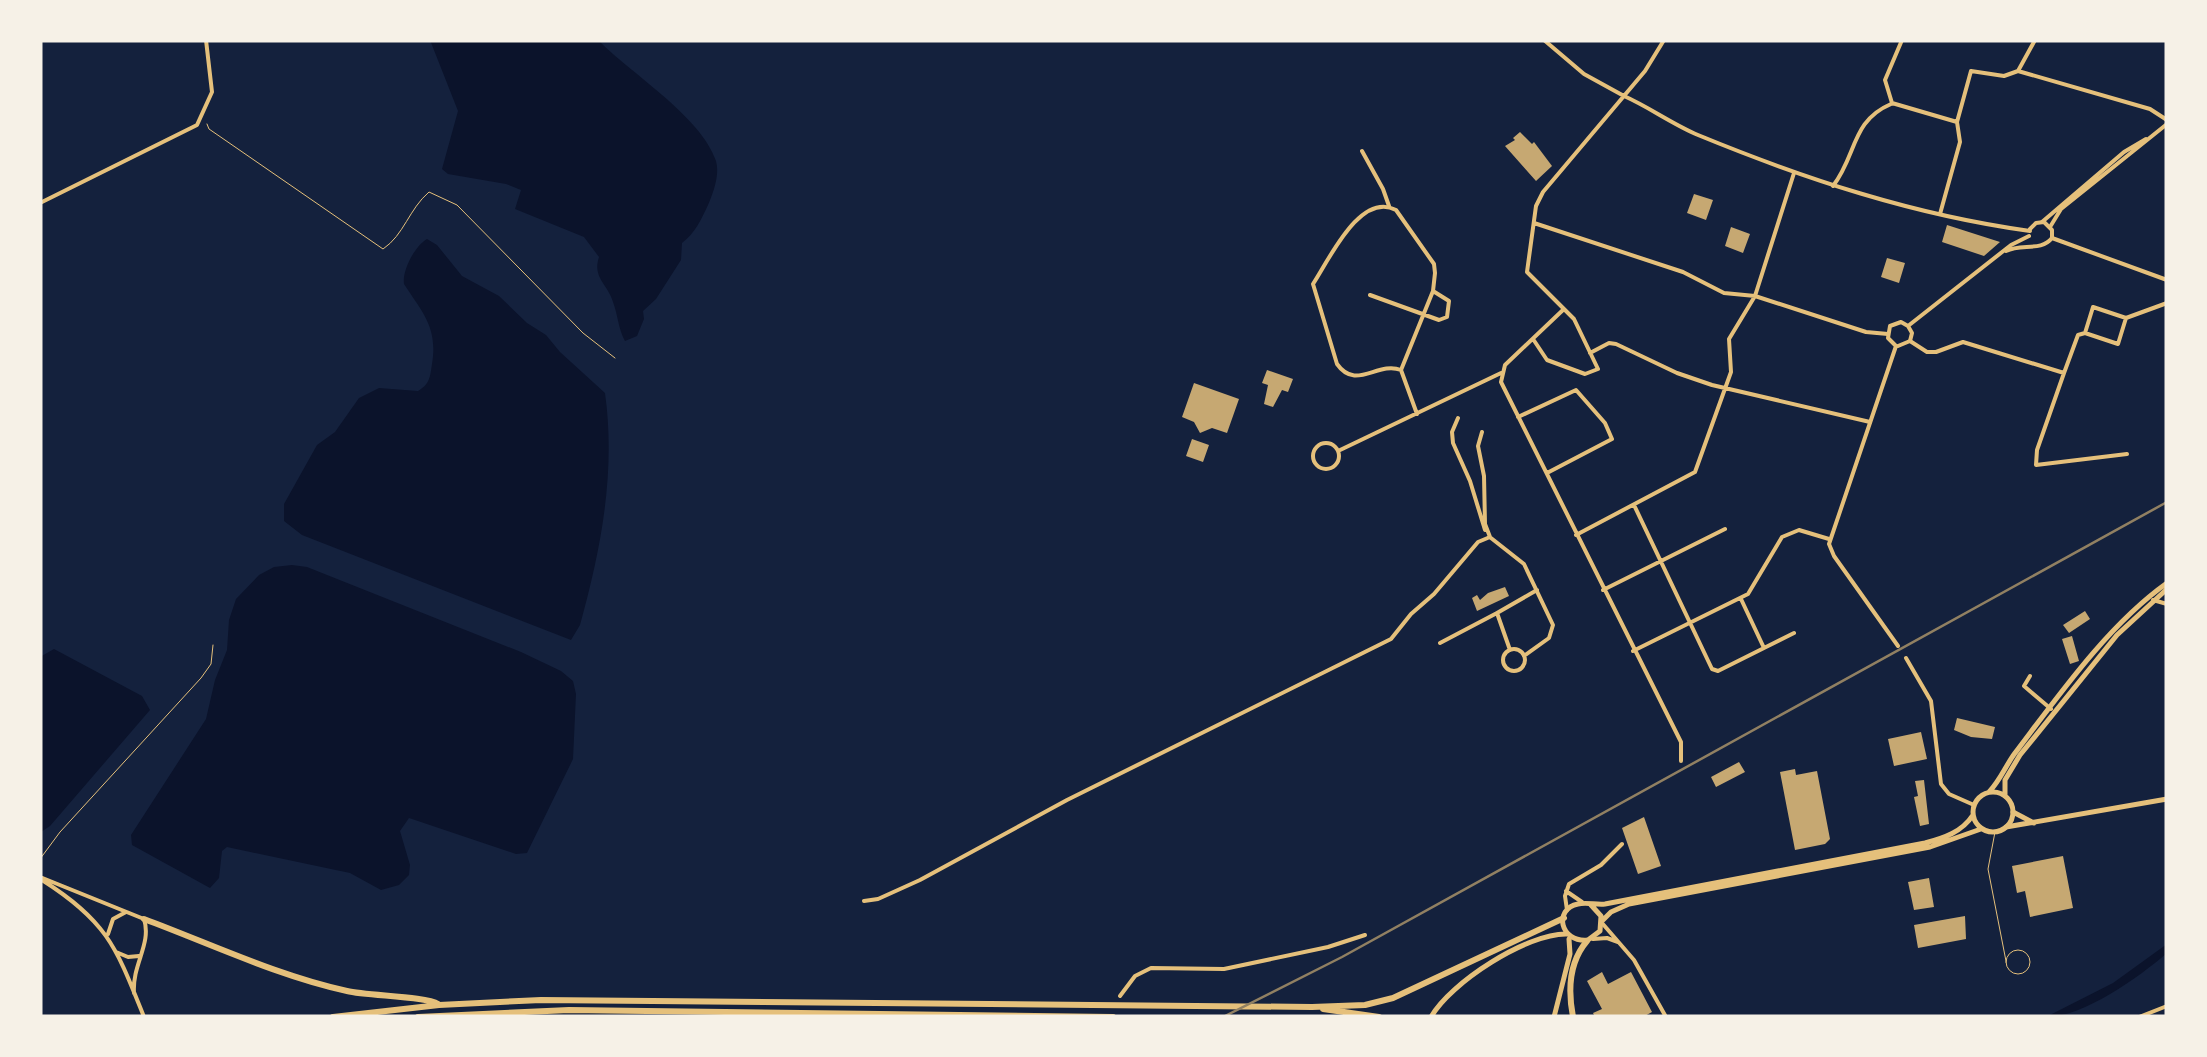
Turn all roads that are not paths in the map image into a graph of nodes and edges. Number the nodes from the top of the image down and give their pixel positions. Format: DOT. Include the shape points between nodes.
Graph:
graph roads {
  1 [pos="206,40"];
  2 [pos="1544,40"];
  3 [pos="1664,40"];
  4 [pos="1902,40"];
  5 [pos="2035,40"];
  6 [pos="2018,71"];
  7 [pos="1624,96"];
  8 [pos="1892,103"];
  9 [pos="1956,122"];
  10 [pos="2167,122"];
  11 [pos="2155,134"];
  12 [pos="1362,151"];
  13 [pos="1794,173"];
  14 [pos="1834,186"];
  15 [pos="40,203"];
  16 [pos="1389,206"];
  17 [pos="1940,214"];
  18 [pos="2042,222"];
  19 [pos="1534,223"];
  20 [pos="2008,227"];
  21 [pos="2050,227"];
  22 [pos="2030,233"];
  23 [pos="2052,238"];
  24 [pos="2014,243"];
  25 [pos="2040,246"];
  26 [pos="2004,253"];
  27 [pos="2167,280"];
  28 [pos="1433,291"];
  29 [pos="1370,294"];
  30 [pos="1756,296"];
  31 [pos="2167,303"];
  32 [pos="1564,308"];
  33 [pos="1424,315"];
  34 [pos="2126,318"];
  35 [pos="1908,326"];
  36 [pos="2085,333"];
  37 [pos="1888,334"];
  38 [pos="1533,339"];
  39 [pos="1910,341"];
  40 [pos="1896,346"];
  41 [pos="1590,353"];
  42 [pos="1401,370"];
  43 [pos="2064,372"];
  44 [pos="1500,374"];
  45 [pos="1727,389"];
  46 [pos="1417,414"];
  47 [pos="1458,418"];
  48 [pos="1518,418"];
  49 [pos="1870,422"];
  50 [pos="1482,432"];
  51 [pos="1338,451"];
  52 [pos="2127,454"];
  53 [pos="1546,474"];
  54 [pos="1634,504"];
  55 [pos="1725,530"];
  56 [pos="1576,535"];
  57 [pos="1490,536"];
  58 [pos="1829,539"];
  59 [pos="1662,561"];
  60 [pos="2167,586"];
  61 [pos="1537,590"];
  62 [pos="1604,590"];
  63 [pos="1740,599"];
  64 [pos="2153,600"];
  65 [pos="2167,604"];
  66 [pos="1497,613"];
  67 [pos="1692,623"];
  68 [pos="1794,632"];
  69 [pos="1440,643"];
  70 [pos="213,645"];
  71 [pos="1898,646"];
  72 [pos="1764,648"];
  73 [pos="1510,650"];
  74 [pos="1634,651"];
  75 [pos="1524,656"];
  76 [pos="1906,658"];
  77 [pos="2030,676"];
  78 [pos="2051,708"];
  79 [pos="1681,761"];
  80 [pos="1990,792"];
  81 [pos="2005,796"];
  82 [pos="2167,799"];
  83 [pos="1974,804"];
  84 [pos="2013,812"];
  85 [pos="1972,815"];
  86 [pos="2037,824"];
  87 [pos="2006,827"];
  88 [pos="1981,829"];
  89 [pos="1995,832"];
  90 [pos="1622,844"];
  91 [pos="40,859"];
  92 [pos="40,878"];
  93 [pos="1566,892"];
  94 [pos="864,901"];
  95 [pos="1588,904"];
  96 [pos="126,912"];
  97 [pos="1565,915"];
  98 [pos="144,919"];
  99 [pos="1602,922"];
  100 [pos="1364,934"];
  101 [pos="1568,935"];
  102 [pos="108,937"];
  103 [pos="1589,940"];
  104 [pos="1622,945"];
  105 [pos="116,952"];
  106 [pos="139,956"];
  107 [pos="2006,960"];
  108 [pos="134,994"];
  109 [pos="1120,996"];
  110 [pos="438,1005"];
  111 [pos="2167,1006"];
  112 [pos="1312,1008"];
  113 [pos="1024,1016"];
  114 [pos="144,1017"];
  115 [pos="332,1017"];
  116 [pos="418,1017"];
  117 [pos="998,1017"];
  118 [pos="1113,1017"];
  119 [pos="1379,1017"];
  120 [pos="1431,1017"];
  121 [pos="1554,1017"];
  122 [pos="1573,1017"];
  123 [pos="1666,1017"];
  124 [pos="2139,1017"];
  1 -- 15 [label="street" via="212,87 202,117 189,131"];
  2 -- 7 [label="street" via="1588,77"];
  3 -- 7 [label="street"];
  4 -- 8 [label="street" via="1885,80"];
  5 -- 6 [label="street"];
  6 -- 9 [label="street" via="1972,71"];
  6 -- 10 [label="street" via="2150,108"];
  7 -- 13 [label="street"];
  7 -- 19 [label="street" via="1543,192"];
  8 -- 9 [label="street"];
  8 -- 14 [label="street" via="1862,125"];
  9 -- 17 [label="street" via="1960,142"];
  10 -- 11 [label="street"];
  11 -- 18 [label="street"];
  11 -- 21 [label="street" via="2061,210"];
  12 -- 16 [label="street"];
  13 -- 14 [label="street"];
  13 -- 30 [label="street"];
  14 -- 17 [label="street"];
  16 -- 28 [label="street" via="1434,264"];
  16 -- 42 [label="street" via="1352,224 1314,284 1344,374"];
  17 -- 20 [label="street"];
  18 -- 21 [label="street"];
  18 -- 22 [label="street"];
  19 -- 30 [label="street" via="1683,272 1724,294"];
  19 -- 32 [label="street" via="1527,272"];
  20 -- 22 [label="street"];
  20 -- 24 [label="street"];
  21 -- 23 [label="street"];
  22 -- 24 [label="street"];
  22 -- 25 [label="street"];
  23 -- 25 [label="street"];
  23 -- 27 [label="street"];
  24 -- 26 [label="street"];
  25 -- 26 [label="street"];
  26 -- 35 [label="street"];
  28 -- 33 [label="street"];
  28 -- 33 [label="street" via="1450,309 1440,320"];
  29 -- 33 [label="street"];
  30 -- 37 [label="street"];
  30 -- 45 [label="street" via="1729,340"];
  31 -- 34 [label="street"];
  32 -- 38 [label="street"];
  32 -- 41 [label="street"];
  33 -- 42 [label="street"];
  34 -- 36 [label="street" via="2093,307"];
  34 -- 36 [label="street" via="2118,344"];
  35 -- 37 [label="street" via="1897,322"];
  35 -- 39 [label="street"];
  36 -- 43 [label="street" via="2078,334"];
  37 -- 40 [label="street"];
  38 -- 41 [label="street" via="1547,360 1585,374 1598,368"];
  38 -- 44 [label="street"];
  39 -- 40 [label="street"];
  39 -- 43 [label="street" via="1926,352 1963,342"];
  40 -- 49 [label="street"];
  41 -- 45 [label="street" via="1616,344"];
  42 -- 46 [label="street"];
  43 -- 52 [label="street" via="2036,465"];
  44 -- 46 [label="street"];
  44 -- 48 [label="street"];
  45 -- 49 [label="street"];
  45 -- 54 [label="street" via="1695,472"];
  46 -- 51 [label="street"];
  47 -- 57 [label="street" via="1453,443"];
  48 -- 53 [label="street"];
  48 -- 53 [label="street" via="1576,390 1604,423 1612,439"];
  49 -- 58 [label="street"];
  50 -- 57 [label="street" via="1478,446"];
  51 -- 51 [label="street" via="1322,444 1314,459 1330,468"];
  53 -- 56 [label="street"];
  54 -- 56 [label="street"];
  54 -- 59 [label="street"];
  55 -- 59 [label="street"];
  56 -- 62 [label="street"];
  57 -- 61 [label="street" via="1520,560"];
  57 -- 94 [label="street" via="1394,636 937,871"];
  58 -- 63 [label="street" via="1800,530 1782,536"];
  58 -- 71 [label="street" via="1834,556"];
  59 -- 62 [label="street"];
  59 -- 67 [label="street"];
  60 -- 64 [label="main road"];
  60 -- 78 [label="main road" via="2124,619"];
  61 -- 66 [label="street"];
  61 -- 75 [label="street" via="1553,630"];
  62 -- 74 [label="street"];
  63 -- 67 [label="street"];
  63 -- 72 [label="street"];
  64 -- 65 [label="street"];
  64 -- 81 [label="main road" via="2020,756 2005,780"];
  66 -- 69 [label="street"];
  66 -- 73 [label="street"];
  67 -- 72 [label="street" via="1718,672"];
  67 -- 74 [label="street"];
  68 -- 72 [label="street"];
  70 -- 91 [label="lane" via="205,674"];
  73 -- 75 [label="street"];
  73 -- 75 [label="street" via="1503,660 1510,671 1522,668"];
  74 -- 79 [label="street" via="1681,742"];
  76 -- 83 [label="street" via="1931,701 1940,784"];
  77 -- 78 [label="street" via="2024,686"];
  78 -- 80 [label="main road"];
  80 -- 81 [label="main road"];
  80 -- 83 [label="main road"];
  81 -- 84 [label="main road"];
  82 -- 86 [label="main road"];
  83 -- 85 [label="main road"];
  84 -- 86 [label="main road"];
  84 -- 87 [label="main road"];
  85 -- 88 [label="main road"];
  85 -- 95 [label="main road" via="1954,833 1925,843"];
  86 -- 87 [label="main road"];
  87 -- 89 [label="main road"];
  88 -- 89 [label="main road"];
  88 -- 99 [label="main road" via="1930,848 1629,904"];
  89 -- 107 [label="lane" via="1988,869"];
  90 -- 93 [label="street"];
  92 -- 96 [label="street"];
  92 -- 102 [label="street" via="82,907"];
  93 -- 95 [label="street"];
  93 -- 97 [label="street"];
  95 -- 97 [label="main road" via="1575,904"];
  95 -- 99 [label="main road"];
  96 -- 98 [label="street"];
  96 -- 102 [label="street" via="112,921"];
  97 -- 101 [label="main road"];
  97 -- 112 [label="highway" via="1394,998"];
  98 -- 106 [label="street" via="147,937"];
  98 -- 110 [label="highway" via="337,989"];
  99 -- 103 [label="main road"];
  99 -- 104 [label="street"];
  100 -- 109 [label="street" via="1224,969 1150,968"];
  101 -- 103 [label="main road"];
  101 -- 120 [label="main road" via="1531,942 1472,976"];
  101 -- 121 [label="main road" via="1570,954"];
  102 -- 105 [label="street"];
  103 -- 104 [label="street"];
  103 -- 122 [label="highway" via="1572,972"];
  104 -- 123 [label="street"];
  105 -- 106 [label="street"];
  105 -- 108 [label="street"];
  106 -- 108 [label="street"];
  107 -- 107 [label="lane" via="2017,950 2030,962 2018,974"];
  108 -- 114 [label="street"];
  110 -- 112 [label="highway" via="576,1000"];
  110 -- 115 [label="highway"];
  111 -- 124 [label="street"];
  112 -- 119 [label="highway"];
  113 -- 116 [label="highway" via="569,1010"];
  113 -- 117 [label="highway"];
  113 -- 118 [label="highway"];
}
